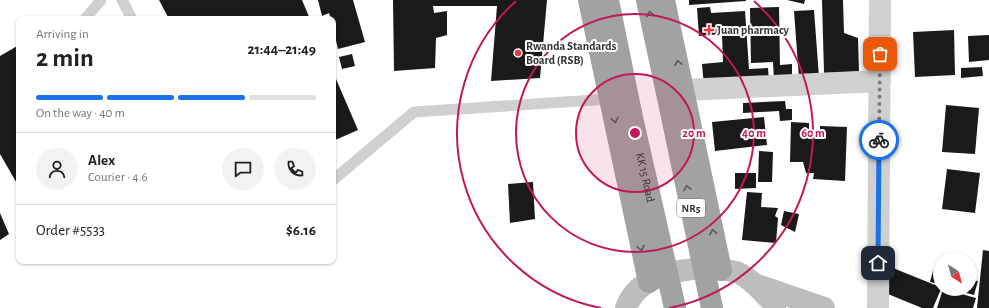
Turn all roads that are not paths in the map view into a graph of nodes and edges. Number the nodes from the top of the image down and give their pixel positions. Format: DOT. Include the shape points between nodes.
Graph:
graph roads {
  1 [pos="101,0"];
  2 [pos="122,0"];
  3 [pos="589,0"];
  4 [pos="608,0"];
  5 [pos="647,0"];
  6 [pos="664,0"];
  7 [pos="880,0"];
  8 [pos="88,16"];
  9 [pos="130,16"];
  10 [pos="880,81"];
  11 [pos="684,90"];
  12 [pos="610,99"];
  13 [pos="336,177"];
  14 [pos="721,270"];
  15 [pos="648,282"];
  16 [pos="755,284"];
  17 [pos="626,305"];
  18 [pos="675,308"];
  19 [pos="712,308"];
  20 [pos="775,308"];
  21 [pos="824,308"];
  22 [pos="878,308"];
  1 -- 8 [label="lane"];
  2 -- 9 [label="lane"];
  3 -- 12 [label="highway"];
  4 -- 18 [label="highway, KK 15 Road, bridge"];
  19 -- 5 [label="highway, NR5, one-way, bridge"];
  11 -- 6 [label="highway, one-way"];
  7 -- 10 [label="street"];
  10 -- 11 [label="street"];
  10 -- 22 [label="street"];
  14 -- 11 [label="highway, one-way"];
  12 -- 13 [label="lane" via="414,112"];
  12 -- 15 [label="highway, one-way"];
  14 -- 15 [label="main road" via="688,269"];
  14 -- 16 [label="main road" via="740,274"];
  15 -- 17 [label="main road"];
  16 -- 20 [label="main road"];
  16 -- 21 [label="main road"];
}
